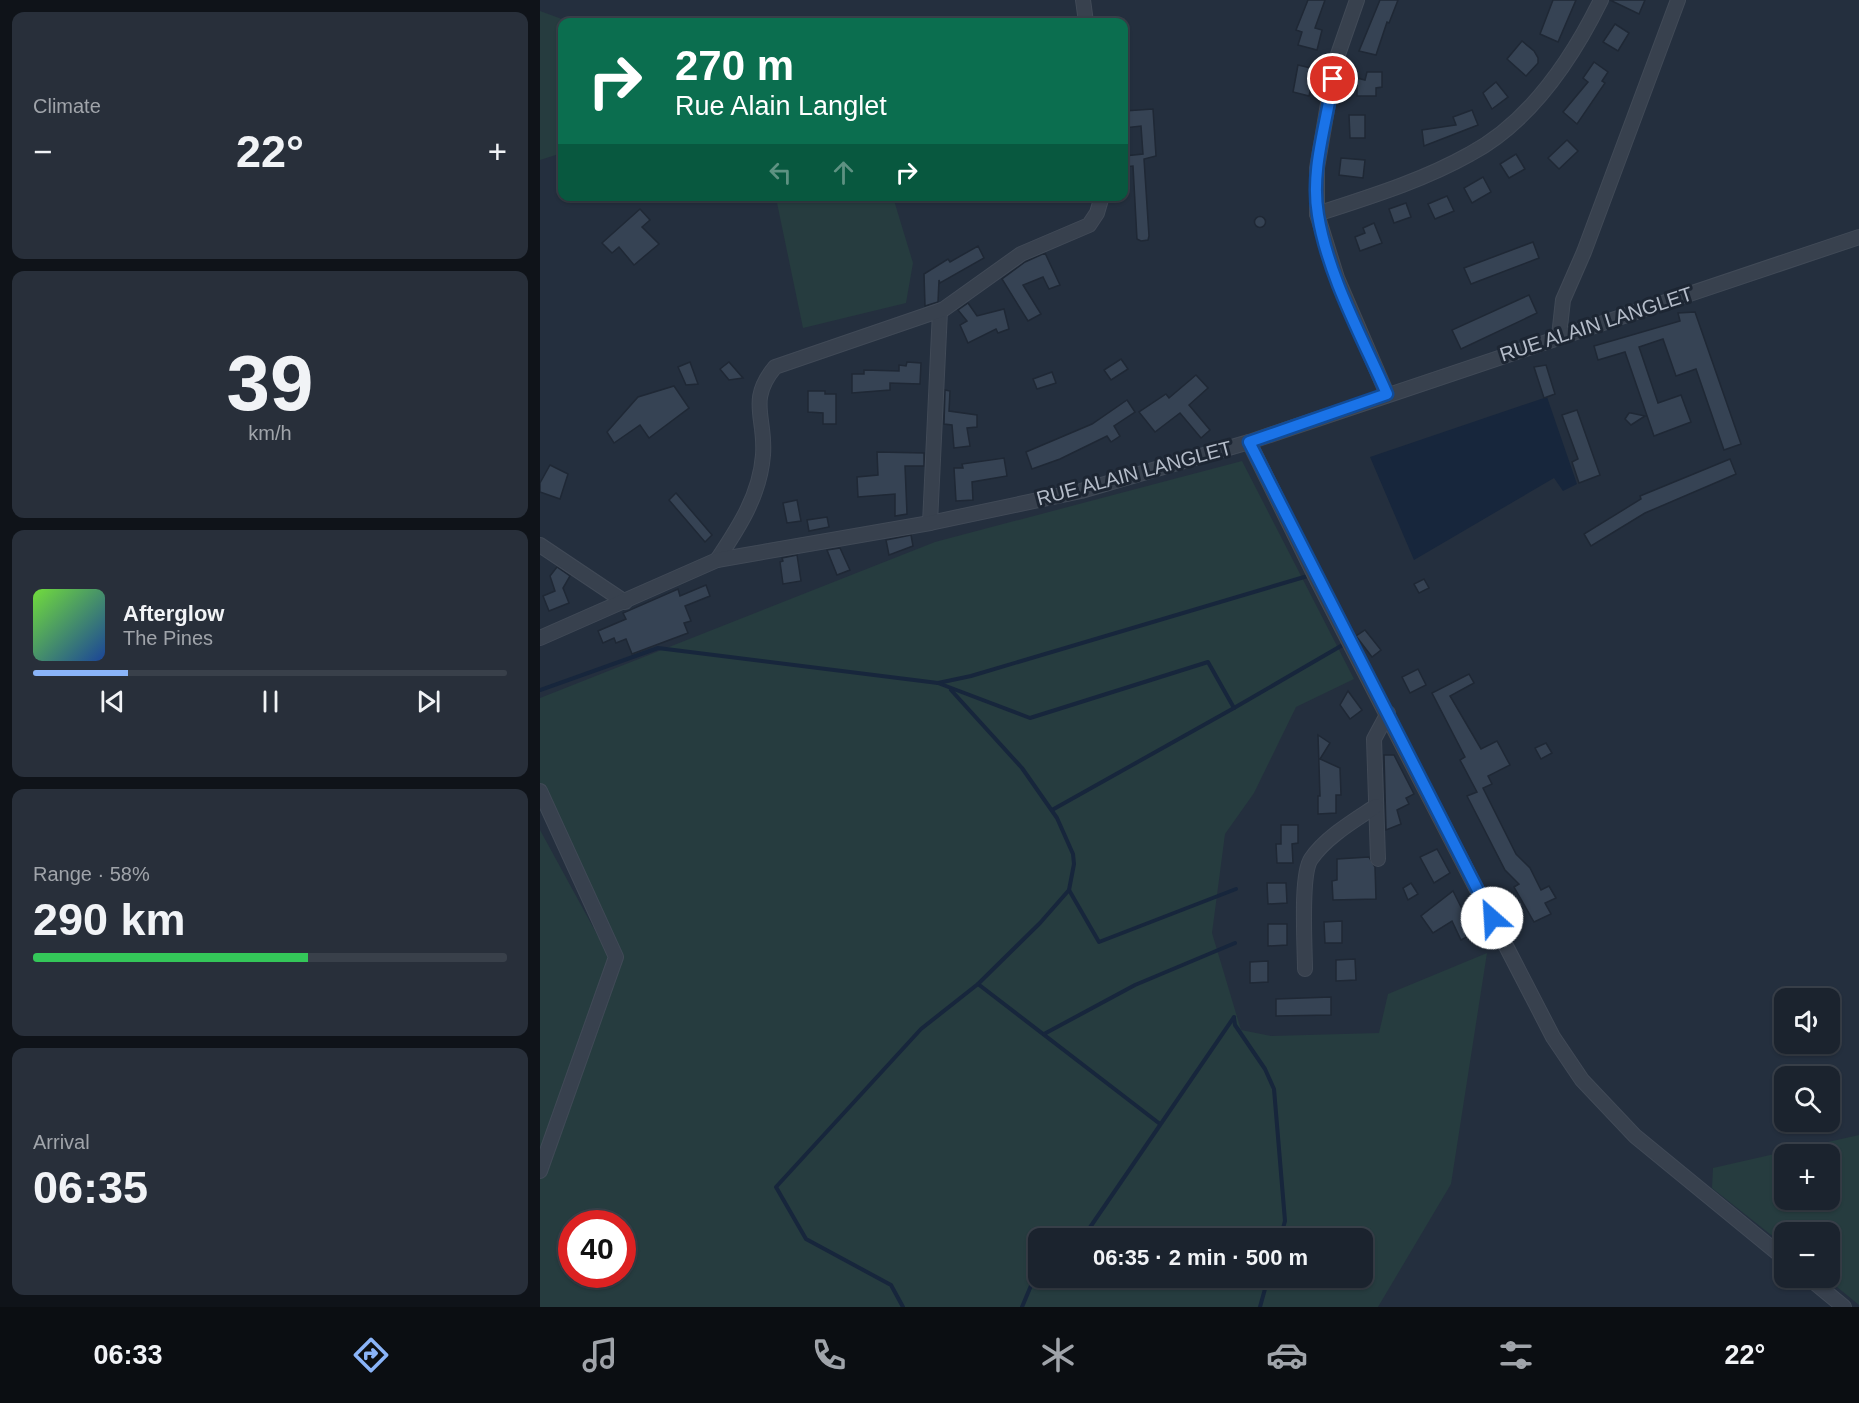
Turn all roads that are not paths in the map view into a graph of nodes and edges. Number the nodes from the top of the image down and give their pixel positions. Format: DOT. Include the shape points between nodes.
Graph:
graph roads {
  1 [pos="1083,0"];
  2 [pos="1357,0"];
  3 [pos="1601,0"];
  4 [pos="1678,0"];
  5 [pos="1085,18"];
  6 [pos="1101,201"];
  7 [pos="1317,214"];
  8 [pos="1859,237"];
  9 [pos="940,311"];
  10 [pos="1559,336"];
  11 [pos="1387,394"];
  12 [pos="1249,442"];
  13 [pos="930,523"];
  14 [pos="540,545"];
  15 [pos="717,560"];
  16 [pos="625,602"];
  17 [pos="540,638"];
  18 [pos="1388,713"];
  19 [pos="540,791"];
  20 [pos="1376,806"];
  21 [pos="1378,859"];
  22 [pos="1305,969"];
  23 [pos="540,1171"];
  24 [pos="1774,1250"];
  25 [pos="1821,1288"];
  26 [pos="1845,1307"];
  1 -- 5 [label="street"];
  2 -- 7 [label="street" via="1335,63 1317,168"];
  3 -- 7 [label="street" via="1569,58 1542,93 1509,126 1472,154"];
  4 -- 10 [label="street" via="1563,300"];
  6 -- 9 [label="street" via="1089,225 1021,254"];
  7 -- 11 [label="street" via="1337,278"];
  8 -- 10 [label="street, RUE ALAIN LANGLET"];
  9 -- 13 [label="street"];
  9 -- 15 [label="street" via="775,367 761,384 763,454 755,495"];
  10 -- 11 [label="street, RUE ALAIN LANGLET"];
  11 -- 12 [label="street, RUE ALAIN LANGLET"];
  12 -- 13 [label="street, RUE ALAIN LANGLET" via="1081,491"];
  12 -- 18 [label="street"];
  13 -- 15 [label="street, RUE ALAIN LANGLET"];
  14 -- 16 [label="street"];
  15 -- 16 [label="street, RUE ALAIN LANGLET"];
  16 -- 17 [label="street, RUE ALAIN LANGLET"];
  18 -- 20 [label="street" via="1374,739"];
  18 -- 24 [label="street" via="1522,978 1582,1080 1635,1136"];
  19 -- 23 [label="street" via="616,957"];
  20 -- 21 [label="street"];
  20 -- 22 [label="street" via="1349,824 1311,859 1306,881"];
  25 -- 26 [label="street"];
}
